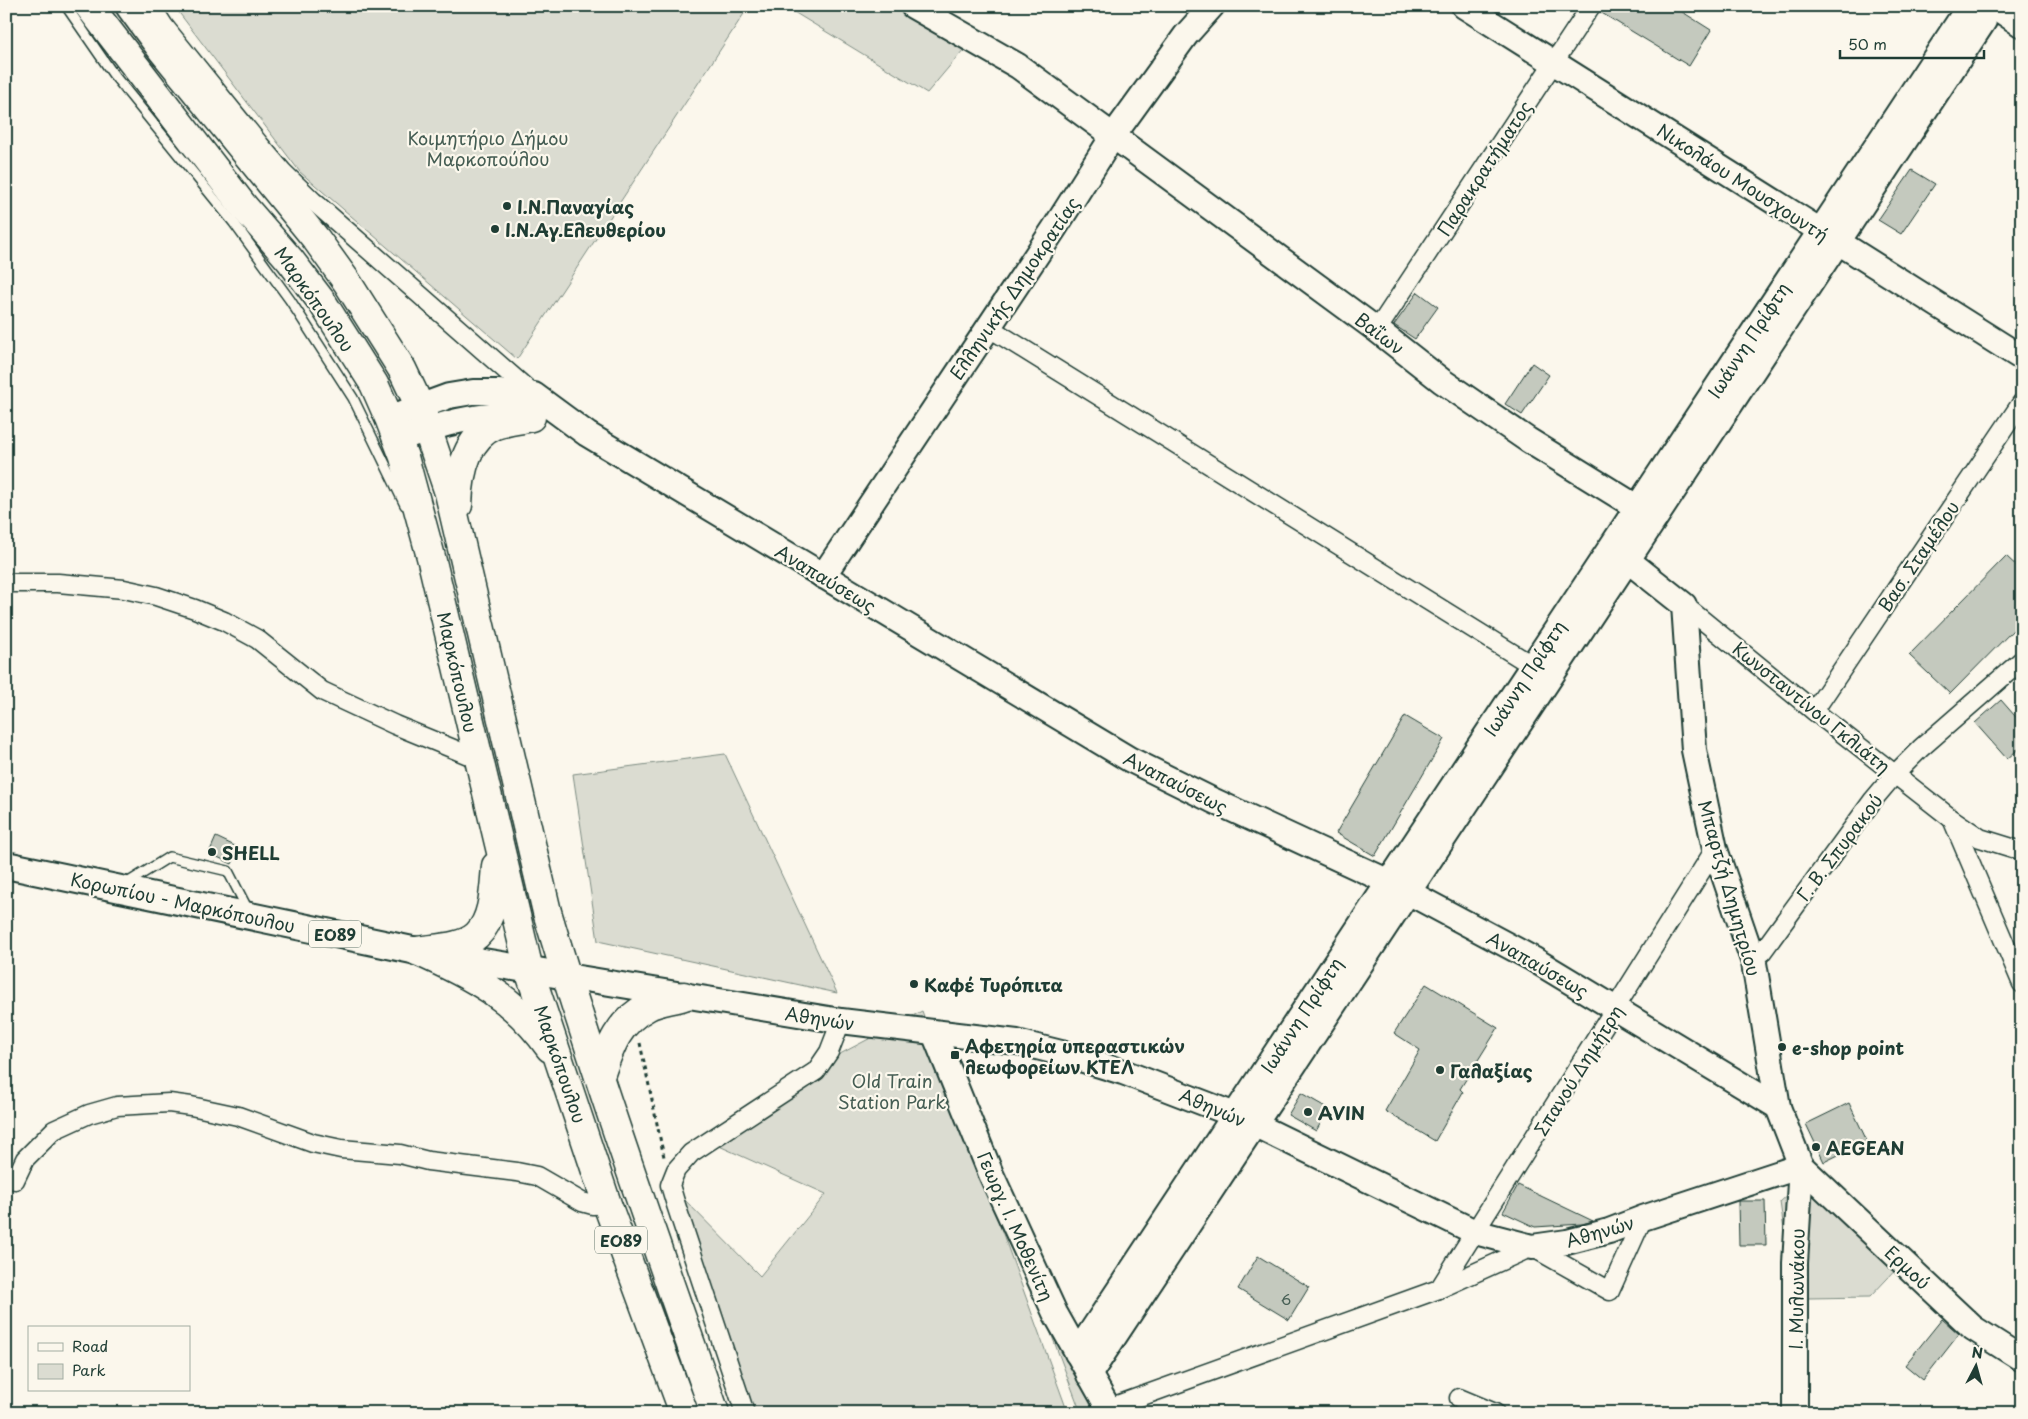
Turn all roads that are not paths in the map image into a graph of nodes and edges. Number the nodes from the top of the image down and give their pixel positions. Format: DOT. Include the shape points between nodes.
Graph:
graph roads {
  1 [pos="66,6"];
  2 [pos="89,6"];
  3 [pos="130,6"];
  4 [pos="151,6"];
  5 [pos="913,6"];
  6 [pos="1212,6"];
  7 [pos="1464,6"];
  8 [pos="1592,6"];
  9 [pos="1975,6"];
  10 [pos="1985,6"];
  11 [pos="1994,6"];
  12 [pos="2022,25"];
  13 [pos="1554,62"];
  14 [pos="1113,136"];
  15 [pos="1829,236"];
  16 [pos="988,327"];
  17 [pos="1377,330"];
  18 [pos="2022,358"];
  19 [pos="2022,402"];
  20 [pos="532,406"];
  21 [pos="424,418"];
  22 [pos="394,428"];
  23 [pos="1646,513"];
  24 [pos="463,549"];
  25 [pos="1619,554"];
  26 [pos="431,557"];
  27 [pos="823,576"];
  28 [pos="6,583"];
  29 [pos="1684,604"];
  30 [pos="2022,660"];
  31 [pos="1542,671"];
  32 [pos="1814,711"];
  33 [pos="478,759"];
  34 [pos="1895,774"];
  35 [pos="1952,819"];
  36 [pos="497,840"];
  37 [pos="1716,849"];
  38 [pos="2022,851"];
  39 [pos="6,865"];
  40 [pos="1399,887"];
  41 [pos="118,888"];
  42 [pos="252,917"];
  43 [pos="417,951"];
  44 [pos="1754,963"];
  45 [pos="529,970"];
  46 [pos="566,976"];
  47 [pos="2022,984"];
  48 [pos="684,996"];
  49 [pos="1616,1009"];
  50 [pos="841,1021"];
  51 [pos="934,1033"];
  52 [pos="562,1066"];
  53 [pos="600,1076"];
  54 [pos="1778,1107"];
  55 [pos="1245,1119"];
  56 [pos="1801,1166"];
  57 [pos="6,1174"];
  58 [pos="607,1204"];
  59 [pos="1643,1218"];
  60 [pos="1476,1232"];
  61 [pos="1532,1247"];
  62 [pos="1439,1290"];
  63 [pos="1077,1353"];
  64 [pos="2022,1359"];
  65 [pos="1089,1375"];
  66 [pos="1459,1398"];
  67 [pos="1110,1410"];
  68 [pos="684,1413"];
  69 [pos="715,1413"];
  70 [pos="745,1413"];
  71 [pos="1495,1413"];
  72 [pos="1795,1413"];
  1 -- 26 [label="lane" via="113,74 234,223 290,300 353,398"];
  2 -- 22 [label="highway, Μαρκόπουλου" via="244,207 301,274 374,384"];
  3 -- 21 [label="highway, Μαρκόπουλου" via="347,282 402,369"];
  4 -- 20 [label="street" via="283,172"];
  5 -- 14 [label="main road, Βαΐων" via="1018,66"];
  6 -- 14 [label="main road, Ελληνικής Δημοκρατίας" via="1186,35"];
  7 -- 13 [label="main road, Νικολάου Μουσχουντή"];
  8 -- 13 [label="street, Παρακρατήματος"];
  9 -- 15 [label="main road, Ιωάννη Πρίφτη" via="1966,11"];
  10 -- 15 [label="main road, Ιωάννη Πρίφτη" via="1984,21"];
  11 -- 12 [label="main road"];
  13 -- 15 [label="main road, Νικολάου Μουσχουντή"];
  13 -- 17 [label="street, Παρακρατήματος"];
  14 -- 16 [label="main road, Ελληνικής Δημοκρατίας"];
  14 -- 17 [label="main road, Βαΐων"];
  15 -- 18 [label="main road, Νικολάου Μουσχουντή"];
  15 -- 23 [label="main road, Ιωάννη Πρίφτη"];
  16 -- 27 [label="main road, Ελληνικής Δημοκρατίας"];
  16 -- 31 [label="street"];
  17 -- 23 [label="main road, Βαΐων" via="1442,381 1512,429"];
  19 -- 32 [label="street, Βασ. Σταμέλου"];
  20 -- 21 [label="main road, Αναπαύσεως" via="473,392 449,396"];
  20 -- 24 [label="highway" via="480,434 472,445 462,468 457,504"];
  20 -- 27 [label="main road, Αναπαύσεως" via="587,434"];
  21 -- 22 [label="main road, Αναπαύσεως"];
  21 -- 24 [label="highway, Μαρκόπουλου" via="449,493"];
  22 -- 26 [label="highway, Μαρκόπουλου"];
  23 -- 25 [label="main road, Ιωάννη Πρίφτη"];
  24 -- 46 [label="highway, Μαρκόπουλου" via="547,912"];
  25 -- 29 [label="main road, Κωνσταντίνου Γκλιάτη"];
  25 -- 31 [label="main road, Ιωάννη Πρίφτη"];
  26 -- 33 [label="highway, Μαρκόπουλου"];
  27 -- 40 [label="main road, Αναπαύσεως" via="1129,759"];
  28 -- 33 [label="street" via="58,583 124,589 195,609 257,640 322,691"];
  29 -- 32 [label="street, Κωνσταντίνου Γκλιάτη"];
  29 -- 37 [label="main road, Μπαρτζή Δημητρίου" via="1694,750"];
  30 -- 34 [label="street, Γ. Β. Σπυρακού"];
  31 -- 40 [label="main road, Ιωάννη Πρίφτη"];
  31 -- 40 [label="main road, Ιωάννη Πρίφτη" via="1480,784"];
  32 -- 34 [label="street, Κωνσταντίνου Γκλιάτη"];
  33 -- 36 [label="highway, Μαρκόπουλου"];
  34 -- 35 [label="street, Κωνσταντίνου Γκλιάτη"];
  34 -- 44 [label="street, Γ. Β. Σπυρακού"];
  35 -- 38 [label="street, Κωνσταντίνου Γκλιάτη" via="1980,838"];
  35 -- 47 [label="street"];
  36 -- 43 [label="highway" via="493,897 484,926 476,936 460,944"];
  36 -- 45 [label="highway, Μαρκόπουλου"];
  37 -- 44 [label="main road, Μπαρτζή Δημητρίου"];
  37 -- 49 [label="street, Σπανού Δημήτρη"];
  39 -- 41 [label="main road, Κορωπίου - Μαρκόπουλου / ΕΟ89"];
  40 -- 49 [label="main road, Αναπαύσεως" via="1533,958"];
  40 -- 55 [label="main road, Ιωάννη Πρίφτη"];
  41 -- 42 [label="main road, Κορωπίου - Μαρκόπουλου / ΕΟ89"];
  41 -- 42 [label="lane" via="169,857 228,871"];
  42 -- 43 [label="main road, Κορωπίου - Μαρκόπουλου / ΕΟ89"];
  43 -- 45 [label="main road, Κορωπίου - Μαρκόπουλου / ΕΟ89"];
  43 -- 52 [label="highway, ΕΟ89" via="462,971 506,999 541,1035"];
  44 -- 54 [label="main road, Μπαρτζή Δημητρίου"];
  45 -- 46 [label="main road, Κορωπίου - Μαρκόπουλου / ΕΟ89"];
  45 -- 52 [label="highway, Μαρκόπουλου / ΕΟ89"];
  46 -- 48 [label="main road, Αθηνών"];
  46 -- 53 [label="highway, Μαρκόπουλου / ΕΟ89"];
  48 -- 50 [label="main road, Αθηνών"];
  48 -- 53 [label="highway" via="647,1006 624,1023 614,1038"];
  49 -- 54 [label="main road, Αναπαύσεως"];
  49 -- 60 [label="street, Σπανού Δημήτρη"];
  50 -- 51 [label="main road, Αθηνών"];
  50 -- 70 [label="street" via="829,1052 816,1071 691,1154 676,1170 670,1184"];
  51 -- 55 [label="main road, Αθηνών" via="1017,1042 1061,1053 1123,1072"];
  51 -- 63 [label="main road, Γεωργ. Ι. Μοθενίτη" via="991,1174"];
  52 -- 58 [label="highway, Μαρκόπουλου / ΕΟ89"];
  53 -- 69 [label="highway, Μαρκόπουλου / ΕΟ89"];
  54 -- 56 [label="main road, Μπαρτζή Δημητρίου"];
  55 -- 60 [label="main road, Αθηνών"];
  55 -- 63 [label="main road, Ιωάννη Πρίφτη"];
  55 -- 65 [label="main road, Ιωάννη Πρίφτη"];
  56 -- 59 [label="main road, Αθηνών"];
  56 -- 64 [label="main road, Ερμού" via="1972,1328"];
  56 -- 72 [label="main road, Ι. Μυλωνάκου" via="1795,1263"];
  57 -- 58 [label="street" via="14,1180 25,1159 54,1130 89,1114 117,1106 169,1103 238,1116 305,1141 341,1149 400,1154 537,1176 582,1202"];
  58 -- 68 [label="highway, Μαρκόπουλου / ΕΟ89"];
  59 -- 61 [label="main road, Αθηνών" via="1590,1237"];
  59 -- 61 [label="street" via="1610,1291"];
  60 -- 61 [label="main road, Αθηνών"];
  60 -- 62 [label="street, Σπανού Δημήτρη"];
  61 -- 62 [label="street"];
  62 -- 67 [label="street"];
  63 -- 65 [label="main road, Γεωργ. Ι. Μοθενίτη"];
  65 -- 67 [label="main road, Γεωργ. Ι. Μοθενίτη"];
  66 -- 71 [label="street"];
}
